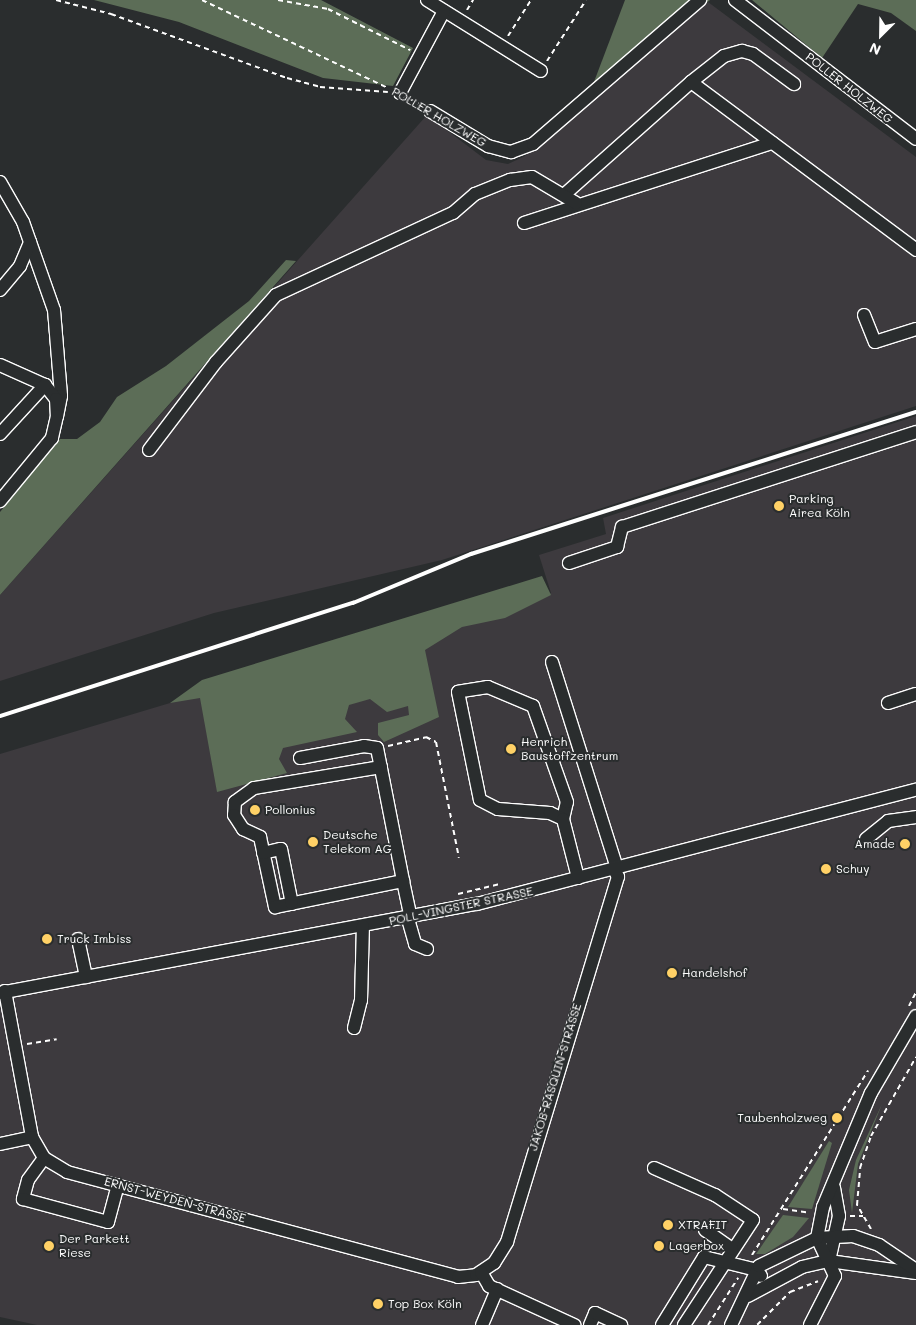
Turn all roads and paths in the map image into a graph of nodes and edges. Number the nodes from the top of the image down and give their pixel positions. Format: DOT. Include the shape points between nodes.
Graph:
graph roads {
  1 [pos="56,0"];
  2 [pos="202,0"];
  3 [pos="278,0"];
  4 [pos="426,0"];
  5 [pos="531,0"];
  6 [pos="586,0"];
  7 [pos="700,0"];
  8 [pos="734,0"];
  9 [pos="444,11"];
  10 [pos="502,47"];
  11 [pos="421,55"];
  12 [pos="541,71"];
  13 [pos="692,82"];
  14 [pos="794,84"];
  15 [pos="385,92"];
  16 [pos="400,93"];
  17 [pos="430,110"];
  18 [pos="916,139"];
  19 [pos="772,143"];
  20 [pos="0,182"];
  21 [pos="565,194"];
  22 [pos="576,203"];
  23 [pos="524,223"];
  24 [pos="30,242"];
  25 [pos="916,250"];
  26 [pos="0,290"];
  27 [pos="864,315"];
  28 [pos="916,329"];
  29 [pos="0,366"];
  30 [pos="45,385"];
  31 [pos="57,416"];
  32 [pos="916,432"];
  33 [pos="0,434"];
  34 [pos="149,450"];
  35 [pos="0,501"];
  36 [pos="569,563"];
  37 [pos="552,662"];
  38 [pos="916,694"];
  39 [pos="888,703"];
  40 [pos="377,748"];
  41 [pos="300,758"];
  42 [pos="381,767"];
  43 [pos="916,790"];
  44 [pos="916,816"];
  45 [pos="563,819"];
  46 [pos="866,839"];
  47 [pos="460,858"];
  48 [pos="616,868"];
  49 [pos="578,878"];
  50 [pos="403,881"];
  51 [pos="505,883"];
  52 [pos="450,896"];
  53 [pos="410,918"];
  54 [pos="363,926"];
  55 [pos="78,939"];
  56 [pos="427,949"];
  57 [pos="86,977"];
  58 [pos="3,992"];
  59 [pos="916,992"];
  60 [pos="910,1015"];
  61 [pos="354,1028"];
  62 [pos="57,1039"];
  63 [pos="15,1046"];
  64 [pos="916,1057"];
  65 [pos="873,1064"];
  66 [pos="32,1137"];
  67 [pos="0,1144"];
  68 [pos="44,1158"];
  69 [pos="654,1168"];
  70 [pos="118,1185"];
  71 [pos="834,1187"];
  72 [pos="705,1230"];
  73 [pos="836,1236"];
  74 [pos="816,1238"];
  75 [pos="874,1243"];
  76 [pos="732,1249"];
  77 [pos="724,1261"];
  78 [pos="829,1261"];
  79 [pos="751,1268"];
  80 [pos="916,1271"];
  81 [pos="478,1273"];
  82 [pos="835,1276"];
  83 [pos="768,1284"];
  84 [pos="497,1290"];
  85 [pos="748,1296"];
  86 [pos="482,1325"];
  87 [pos="574,1325"];
  88 [pos="590,1325"];
  89 [pos="621,1325"];
  90 [pos="662,1325"];
  91 [pos="684,1325"];
  92 [pos="708,1325"];
  93 [pos="731,1325"];
  94 [pos="757,1325"];
  95 [pos="810,1325"];
  1 -- 15 [label="path" via="111,14 287,78 320,87"];
  2 -- 16 [label="path, POLLER HOLZWEG"];
  3 -- 11 [label="path" via="328,10"];
  4 -- 9 [label="street"];
  5 -- 10 [label="path"];
  6 -- 12 [label="path"];
  7 -- 17 [label="street, POLLER HOLZWEG" via="533,144 511,152 488,146"];
  8 -- 18 [label="street, POLLER HOLZWEG"];
  9 -- 10 [label="street"];
  9 -- 11 [label="street"];
  10 -- 12 [label="street"];
  11 -- 16 [label="street"];
  13 -- 14 [label="street" via="724,56 742,51 754,54"];
  13 -- 19 [label="street"];
  13 -- 21 [label="street"];
  16 -- 17 [label="path, POLLER HOLZWEG"];
  19 -- 22 [label="street"];
  19 -- 25 [label="street"];
  20 -- 24 [label="street"];
  21 -- 22 [label="street"];
  21 -- 34 [label="street" via="532,178 510,180 475,194 453,213 276,295 216,362"];
  22 -- 23 [label="street"];
  24 -- 26 [label="street" via="20,266"];
  24 -- 31 [label="street" via="54,310 61,396"];
  27 -- 28 [label="street" via="876,342"];
  29 -- 30 [label="street"];
  30 -- 31 [label="street" via="56,399"];
  30 -- 33 [label="street"];
  31 -- 35 [label="street" via="52,438"];
  32 -- 36 [label="street" via="622,527 617,547"];
  37 -- 48 [label="street, JAKOB-RASQUIN-STRASSE"];
  38 -- 39 [label="street"];
  40 -- 41 [label="street" via="364,746"];
  40 -- 42 [label="street"];
  40 -- 47 [label="path" via="426,737 436,742"];
  42 -- 50 [label="street"];
  42 -- 50 [label="street" via="245,791 235,802 234,815 243,829 260,836 275,907"];
  43 -- 48 [label="street, POLL-VINGSTER STRASSE"];
  44 -- 46 [label="street" via="902,815 888,821"];
  45 -- 45 [label="street" via="550,813 498,809 480,800 458,692 488,687 533,706 567,802"];
  45 -- 49 [label="street"];
  48 -- 49 [label="street, POLL-VINGSTER STRASSE"];
  48 -- 81 [label="street, JAKOB-RASQUIN-STRASSE" via="618,877 507,1242 494,1263"];
  49 -- 53 [label="street, POLL-VINGSTER STRASSE"];
  50 -- 53 [label="street"];
  51 -- 52 [label="path"];
  53 -- 54 [label="street, POLL-VINGSTER STRASSE"];
  53 -- 56 [label="street" via="415,944"];
  54 -- 57 [label="street, POLL-VINGSTER STRASSE"];
  54 -- 61 [label="street" via="361,1000"];
  55 -- 57 [label="street"];
  57 -- 58 [label="street, POLL-VINGSTER STRASSE"];
  58 -- 63 [label="street, ERNST-WEYDEN-STRASSE"];
  59 -- 60 [label="path"];
  60 -- 71 [label="street" via="855,1128"];
  62 -- 63 [label="path"];
  63 -- 66 [label="street, ERNST-WEYDEN-STRASSE"];
  64 -- 75 [label="path" via="871,1136 860,1168 857,1205 874,1233"];
  65 -- 79 [label="path"];
  66 -- 67 [label="street"];
  66 -- 68 [label="street, ERNST-WEYDEN-STRASSE"];
  68 -- 70 [label="street, ERNST-WEYDEN-STRASSE" via="67,1172"];
  68 -- 70 [label="street" via="28,1180 23,1199 108,1222"];
  69 -- 76 [label="street" via="715,1195 753,1220"];
  70 -- 81 [label="street, ERNST-WEYDEN-STRASSE" via="458,1277"];
  71 -- 73 [label="street" via="839,1216"];
  71 -- 74 [label="street" via="823,1208"];
  72 -- 76 [label="street"];
  73 -- 74 [label="street"];
  73 -- 75 [label="street"];
  73 -- 78 [label="street"];
  74 -- 78 [label="street"];
  74 -- 79 [label="street"];
  75 -- 80 [label="street"];
  76 -- 77 [label="street"];
  77 -- 79 [label="street"];
  77 -- 90 [label="street" via="704,1257"];
  77 -- 91 [label="street"];
  78 -- 80 [label="street"];
  78 -- 82 [label="street"];
  78 -- 83 [label="street" via="802,1267"];
  79 -- 83 [label="street"];
  79 -- 85 [label="street"];
  79 -- 92 [label="path"];
  81 -- 84 [label="street"];
  82 -- 94 [label="path" via="790,1292"];
  82 -- 95 [label="street"];
  83 -- 85 [label="street"];
  84 -- 86 [label="street"];
  84 -- 87 [label="street"];
  85 -- 93 [label="street"];
  88 -- 89 [label="street" via="595,1314"];
}
